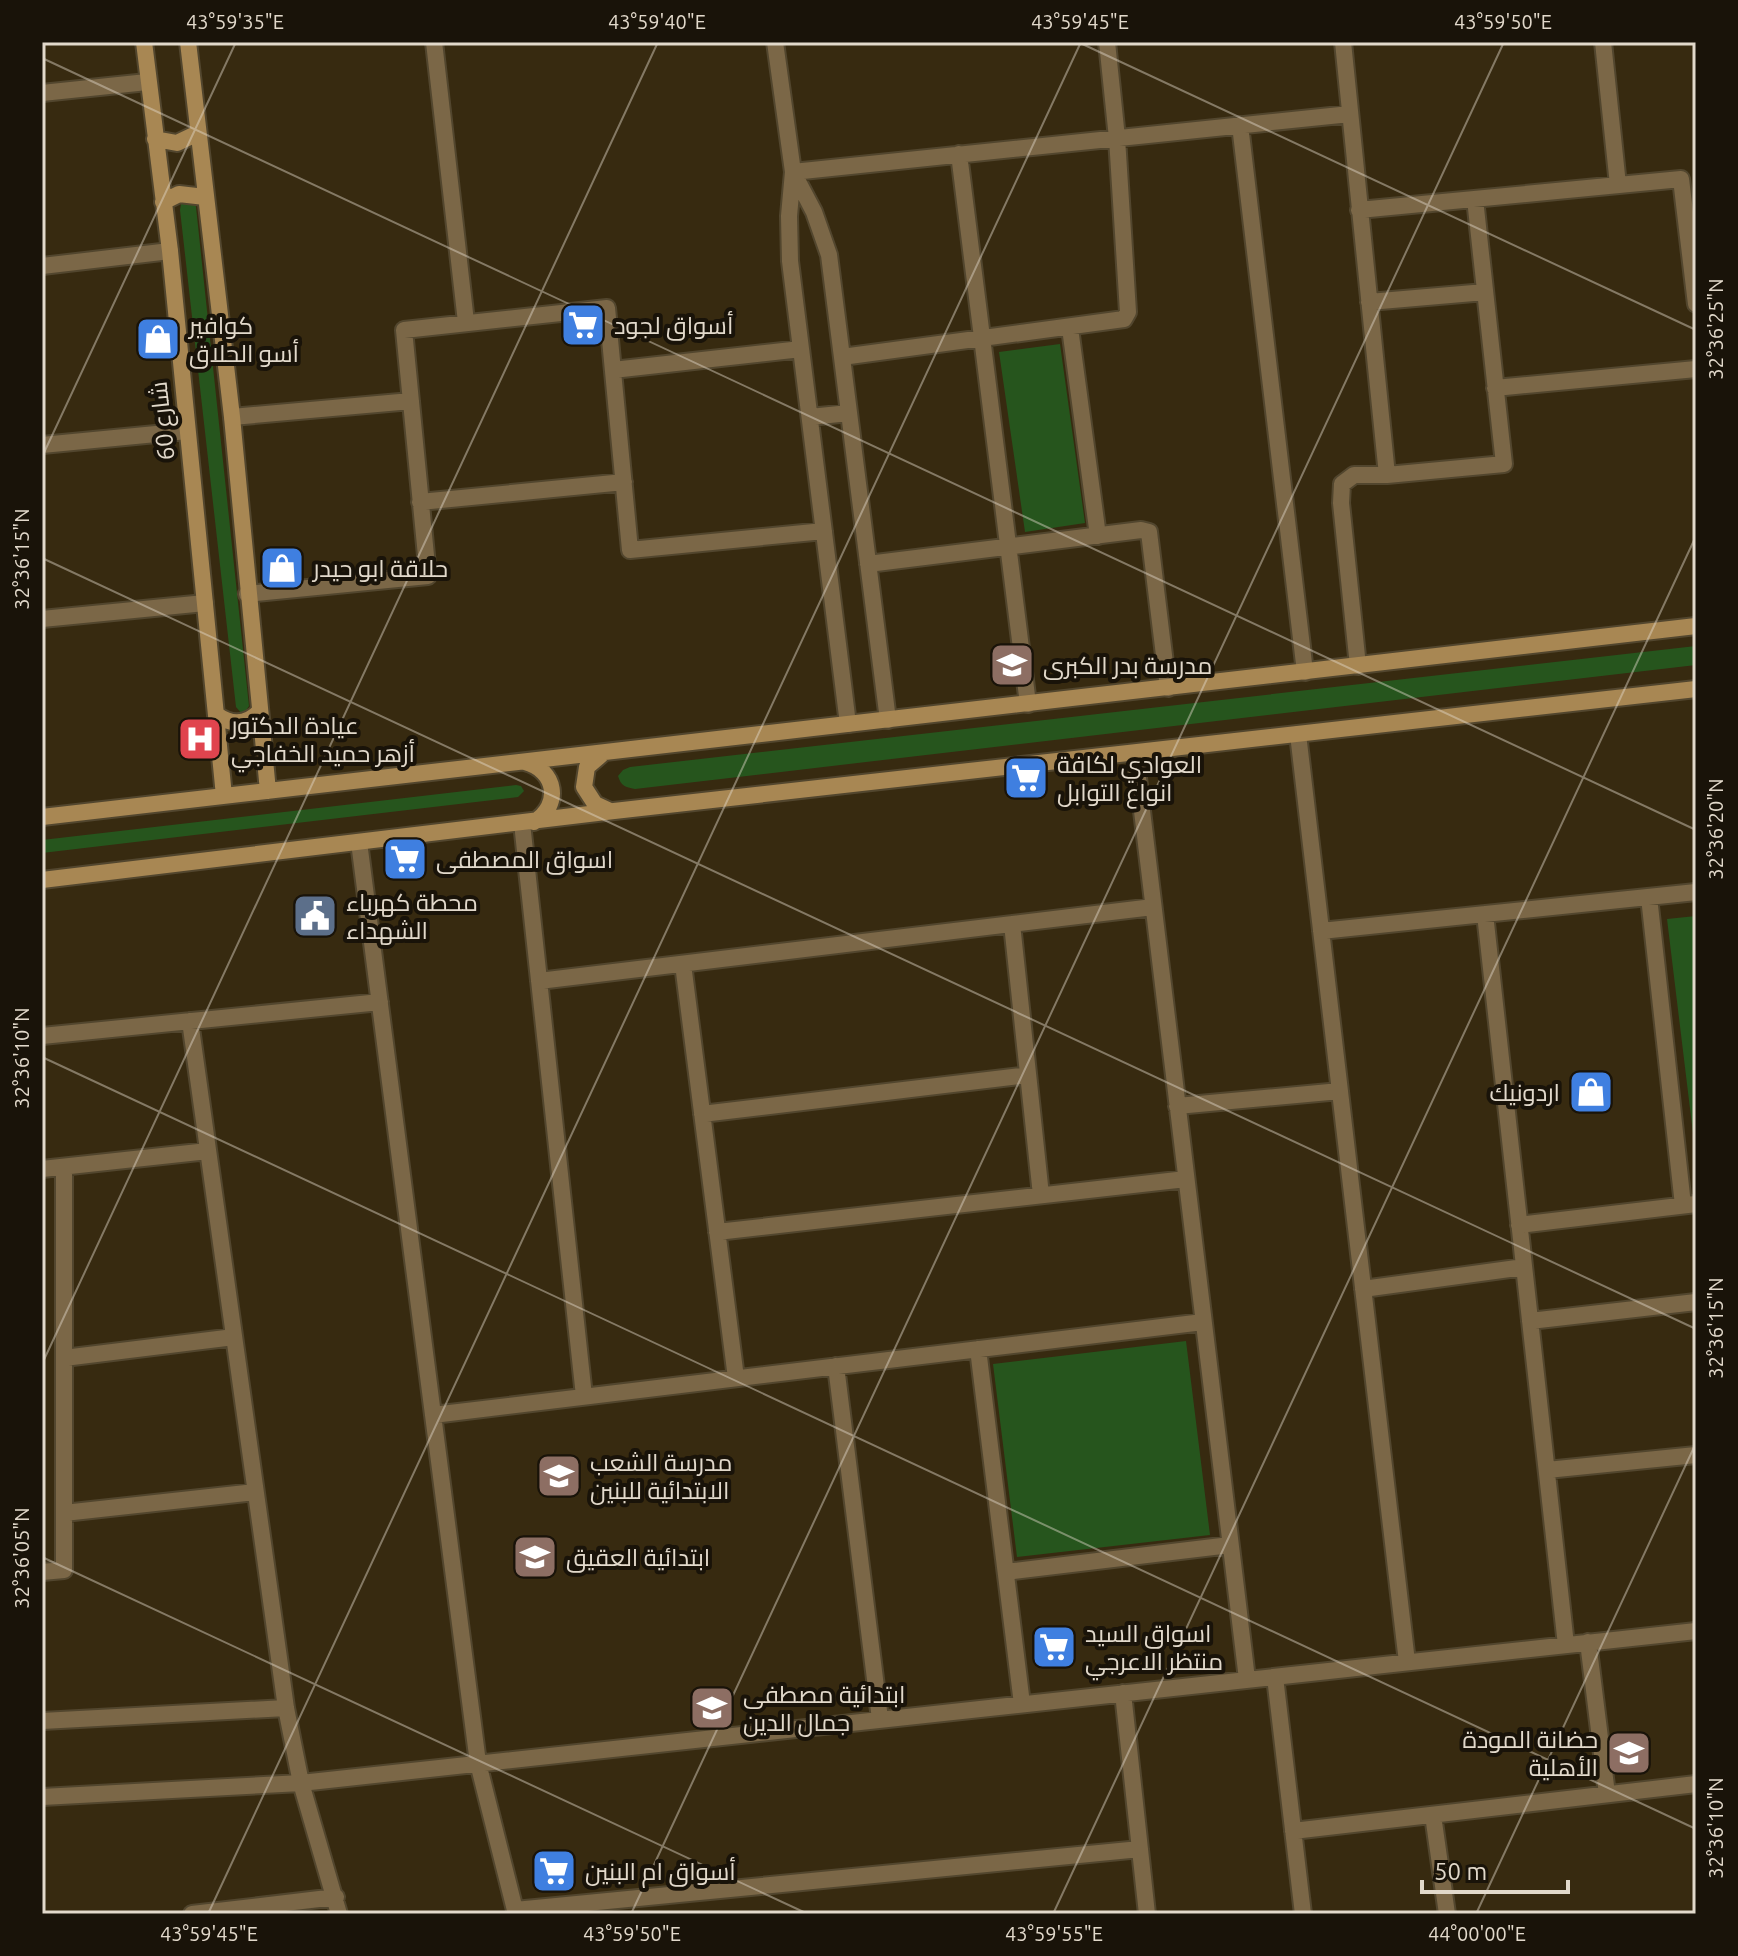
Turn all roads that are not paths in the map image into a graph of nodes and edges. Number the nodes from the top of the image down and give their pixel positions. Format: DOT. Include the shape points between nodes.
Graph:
graph roads {
  1 [pos="144,42"];
  2 [pos="188,42"];
  3 [pos="434,42"];
  4 [pos="775,42"];
  5 [pos="1107,42"];
  6 [pos="1343,42"];
  7 [pos="1603,42"];
  8 [pos="147,82"];
  9 [pos="42,93"];
  10 [pos="1350,114"];
  11 [pos="1240,125"];
  12 [pos="198,133"];
  13 [pos="1117,138"];
  14 [pos="155,139"];
  15 [pos="959,154"];
  16 [pos="793,172"];
  17 [pos="1618,185"];
  18 [pos="205,197"];
  19 [pos="1475,199"];
  20 [pos="163,202"];
  21 [pos="1359,210"];
  22 [pos="170,251"];
  23 [pos="1693,262"];
  24 [pos="42,266"];
  25 [pos="1485,292"];
  26 [pos="1369,302"];
  27 [pos="1696,304"];
  28 [pos="466,322"];
  29 [pos="1070,328"];
  30 [pos="982,337"];
  31 [pos="801,349"];
  32 [pos="842,357"];
  33 [pos="1696,369"];
  34 [pos="613,370"];
  35 [pos="1495,388"];
  36 [pos="411,401"];
  37 [pos="849,413"];
  38 [pos="232,417"];
  39 [pos="810,417"];
  40 [pos="187,431"];
  41 [pos="42,445"];
  42 [pos="1387,475"];
  43 [pos="624,482"];
  44 [pos="420,502"];
  45 [pos="824,531"];
  46 [pos="1098,536"];
  47 [pos="1008,547"];
  48 [pos="868,564"];
  49 [pos="247,594"];
  50 [pos="205,603"];
  51 [pos="42,619"];
  52 [pos="1696,626"];
  53 [pos="1358,666"];
  54 [pos="1305,672"];
  55 [pos="1168,688"];
  56 [pos="1696,689"];
  57 [pos="1028,704"];
  58 [pos="260,711"];
  59 [pos="217,715"];
  60 [pos="888,720"];
  61 [pos="848,724"];
  62 [pos="1298,734"];
  63 [pos="1135,753"];
  64 [pos="603,754"];
  65 [pos="525,762"];
  66 [pos="268,791"];
  67 [pos="224,796"];
  68 [pos="614,811"];
  69 [pos="42,817"];
  70 [pos="528,822"];
  71 [pos="359,842"];
  72 [pos="42,880"];
  73 [pos="1696,892"];
  74 [pos="1649,897"];
  75 [pos="1153,907"];
  76 [pos="1485,914"];
  77 [pos="1012,924"];
  78 [pos="1321,931"];
  79 [pos="683,964"];
  80 [pos="539,981"];
  81 [pos="380,1002"];
  82 [pos="190,1021"];
  83 [pos="42,1036"];
  84 [pos="1028,1075"];
  85 [pos="1340,1091"];
  86 [pos="1177,1106"];
  87 [pos="702,1114"];
  88 [pos="208,1151"];
  89 [pos="64,1168"];
  90 [pos="42,1169"];
  91 [pos="1186,1179"];
  92 [pos="1041,1195"];
  93 [pos="1690,1205"];
  94 [pos="1519,1225"];
  95 [pos="717,1232"];
  96 [pos="1524,1267"];
  97 [pos="1363,1289"];
  98 [pos="1696,1302"];
  99 [pos="1530,1321"];
  100 [pos="1203,1322"];
  101 [pos="234,1337"];
  102 [pos="978,1349"];
  103 [pos="64,1358"];
  104 [pos="836,1366"];
  105 [pos="736,1378"];
  106 [pos="584,1396"];
  107 [pos="433,1415"];
  108 [pos="1696,1455"];
  109 [pos="1547,1470"];
  110 [pos="255,1492"];
  111 [pos="64,1513"];
  112 [pos="1230,1545"];
  113 [pos="42,1572"];
  114 [pos="1006,1572"];
  115 [pos="1696,1631"];
  116 [pos="1588,1642"];
  117 [pos="1566,1645"];
  118 [pos="1407,1662"];
  119 [pos="1275,1677"];
  120 [pos="1247,1679"];
  121 [pos="1123,1693"];
  122 [pos="1022,1704"];
  123 [pos="286,1708"];
  124 [pos="880,1719"];
  125 [pos="42,1721"];
  126 [pos="478,1763"];
  127 [pos="301,1783"];
  128 [pos="1696,1784"];
  129 [pos="1607,1794"];
  130 [pos="42,1797"];
  131 [pos="1433,1815"];
  132 [pos="1293,1831"];
  133 [pos="1140,1849"];
  134 [pos="337,1906"];
  135 [pos="516,1912"];
  136 [pos="192,1914"];
  137 [pos="1147,1914"];
  138 [pos="1303,1914"];
  139 [pos="1447,1914"];
  1 -- 8 [label="main road, شارع 60"];
  2 -- 12 [label="main road"];
  3 -- 28 [label="street"];
  4 -- 16 [label="street"];
  5 -- 13 [label="street"];
  6 -- 10 [label="street"];
  7 -- 17 [label="street"];
  8 -- 9 [label="street"];
  8 -- 14 [label="main road, شارع 60"];
  10 -- 11 [label="street"];
  10 -- 21 [label="street"];
  11 -- 13 [label="street"];
  11 -- 54 [label="street"];
  12 -- 14 [label="main road" via="177,143"];
  12 -- 18 [label="main road"];
  13 -- 15 [label="street"];
  13 -- 29 [label="street" via="1128,312 1124,319"];
  14 -- 20 [label="main road, شارع 60"];
  15 -- 16 [label="street"];
  15 -- 30 [label="street"];
  16 -- 31 [label="street" via="789,239"];
  16 -- 32 [label="street" via="829,255"];
  17 -- 19 [label="street"];
  17 -- 23 [label="street" via="1681,179"];
  18 -- 20 [label="main road" via="179,194"];
  18 -- 38 [label="main road"];
  19 -- 21 [label="street"];
  19 -- 25 [label="street"];
  20 -- 22 [label="main road, شارع 60"];
  21 -- 26 [label="street"];
  22 -- 24 [label="street"];
  22 -- 40 [label="main road, شارع 60"];
  23 -- 27 [label="street"];
  25 -- 26 [label="street"];
  25 -- 35 [label="street"];
  26 -- 42 [label="street"];
  28 -- 34 [label="street" via="607,308"];
  28 -- 36 [label="street" via="404,330"];
  29 -- 30 [label="street"];
  29 -- 46 [label="street"];
  30 -- 32 [label="street"];
  30 -- 47 [label="street"];
  31 -- 34 [label="street"];
  31 -- 39 [label="street"];
  32 -- 37 [label="street"];
  33 -- 35 [label="street"];
  34 -- 43 [label="street"];
  35 -- 42 [label="street" via="1504,464"];
  36 -- 38 [label="street"];
  36 -- 44 [label="street"];
  37 -- 39 [label="street"];
  37 -- 48 [label="street"];
  38 -- 49 [label="main road"];
  39 -- 45 [label="street"];
  40 -- 41 [label="street"];
  40 -- 50 [label="main road, شارع 60"];
  42 -- 53 [label="street" via="1354,475 1342,484"];
  43 -- 44 [label="street"];
  43 -- 45 [label="street" via="630,550"];
  44 -- 49 [label="street" via="428,576"];
  45 -- 61 [label="street"];
  46 -- 47 [label="street"];
  46 -- 55 [label="street" via="1149,532"];
  47 -- 48 [label="street"];
  47 -- 57 [label="street"];
  48 -- 60 [label="street"];
  49 -- 58 [label="main road"];
  50 -- 51 [label="street"];
  50 -- 59 [label="main road, شارع 60"];
  52 -- 53 [label="main road"];
  53 -- 54 [label="main road"];
  54 -- 55 [label="main road"];
  55 -- 57 [label="main road"];
  56 -- 62 [label="main road"];
  57 -- 60 [label="main road"];
  58 -- 59 [label="main road" via="239,723"];
  58 -- 66 [label="main road"];
  59 -- 67 [label="main road, شارع 60"];
  60 -- 61 [label="main road"];
  61 -- 64 [label="main road"];
  62 -- 63 [label="main road"];
  62 -- 78 [label="street"];
  63 -- 68 [label="main road"];
  63 -- 75 [label="street"];
  64 -- 65 [label="main road"];
  64 -- 68 [label="main road" via="587,767 584,787 595,804"];
  65 -- 66 [label="main road"];
  65 -- 70 [label="main road" via="548,776 553,793 548,810"];
  66 -- 67 [label="main road"];
  67 -- 69 [label="main road"];
  68 -- 70 [label="main road"];
  70 -- 71 [label="main road"];
  70 -- 80 [label="street"];
  71 -- 72 [label="main road"];
  71 -- 81 [label="street"];
  73 -- 74 [label="street"];
  74 -- 76 [label="street"];
  74 -- 93 [label="street"];
  75 -- 77 [label="street"];
  75 -- 86 [label="street"];
  76 -- 78 [label="street"];
  76 -- 94 [label="street"];
  77 -- 79 [label="street"];
  77 -- 84 [label="street"];
  78 -- 85 [label="street"];
  79 -- 80 [label="street"];
  79 -- 87 [label="street"];
  80 -- 106 [label="street"];
  81 -- 82 [label="street"];
  81 -- 107 [label="street"];
  82 -- 83 [label="street"];
  82 -- 88 [label="street"];
  84 -- 87 [label="street"];
  84 -- 92 [label="street"];
  85 -- 86 [label="street"];
  85 -- 97 [label="street"];
  86 -- 91 [label="street"];
  87 -- 95 [label="street"];
  88 -- 89 [label="street"];
  88 -- 101 [label="street"];
  89 -- 90 [label="street"];
  89 -- 103 [label="street"];
  91 -- 92 [label="street"];
  91 -- 100 [label="street"];
  92 -- 95 [label="street"];
  93 -- 94 [label="street"];
  94 -- 96 [label="street"];
  95 -- 105 [label="street"];
  96 -- 97 [label="street"];
  96 -- 99 [label="street"];
  97 -- 118 [label="street"];
  98 -- 99 [label="street"];
  99 -- 109 [label="street"];
  100 -- 102 [label="street"];
  100 -- 112 [label="street"];
  101 -- 103 [label="street"];
  101 -- 110 [label="street"];
  102 -- 104 [label="street"];
  102 -- 114 [label="street"];
  103 -- 111 [label="street"];
  104 -- 105 [label="street"];
  104 -- 124 [label="street"];
  105 -- 106 [label="street"];
  106 -- 107 [label="street"];
  107 -- 126 [label="street"];
  108 -- 109 [label="street"];
  109 -- 117 [label="street"];
  110 -- 111 [label="street"];
  110 -- 123 [label="street"];
  111 -- 113 [label="street" via="64,1570"];
  112 -- 114 [label="street"];
  112 -- 120 [label="street"];
  114 -- 122 [label="street"];
  115 -- 116 [label="street"];
  116 -- 117 [label="street"];
  116 -- 129 [label="street"];
  117 -- 118 [label="street"];
  118 -- 119 [label="street"];
  119 -- 120 [label="street"];
  119 -- 132 [label="street"];
  120 -- 121 [label="street"];
  121 -- 122 [label="street"];
  121 -- 133 [label="street"];
  122 -- 124 [label="street"];
  123 -- 125 [label="street"];
  123 -- 127 [label="street"];
  124 -- 126 [label="street"];
  126 -- 127 [label="street"];
  126 -- 135 [label="street"];
  127 -- 130 [label="street"];
  127 -- 134 [label="street"];
  128 -- 129 [label="street"];
  129 -- 131 [label="street"];
  131 -- 132 [label="street"];
  131 -- 139 [label="street"];
  132 -- 138 [label="street"];
  133 -- 135 [label="street"];
  133 -- 137 [label="street"];
  134 -- 136 [label="street"];
}
